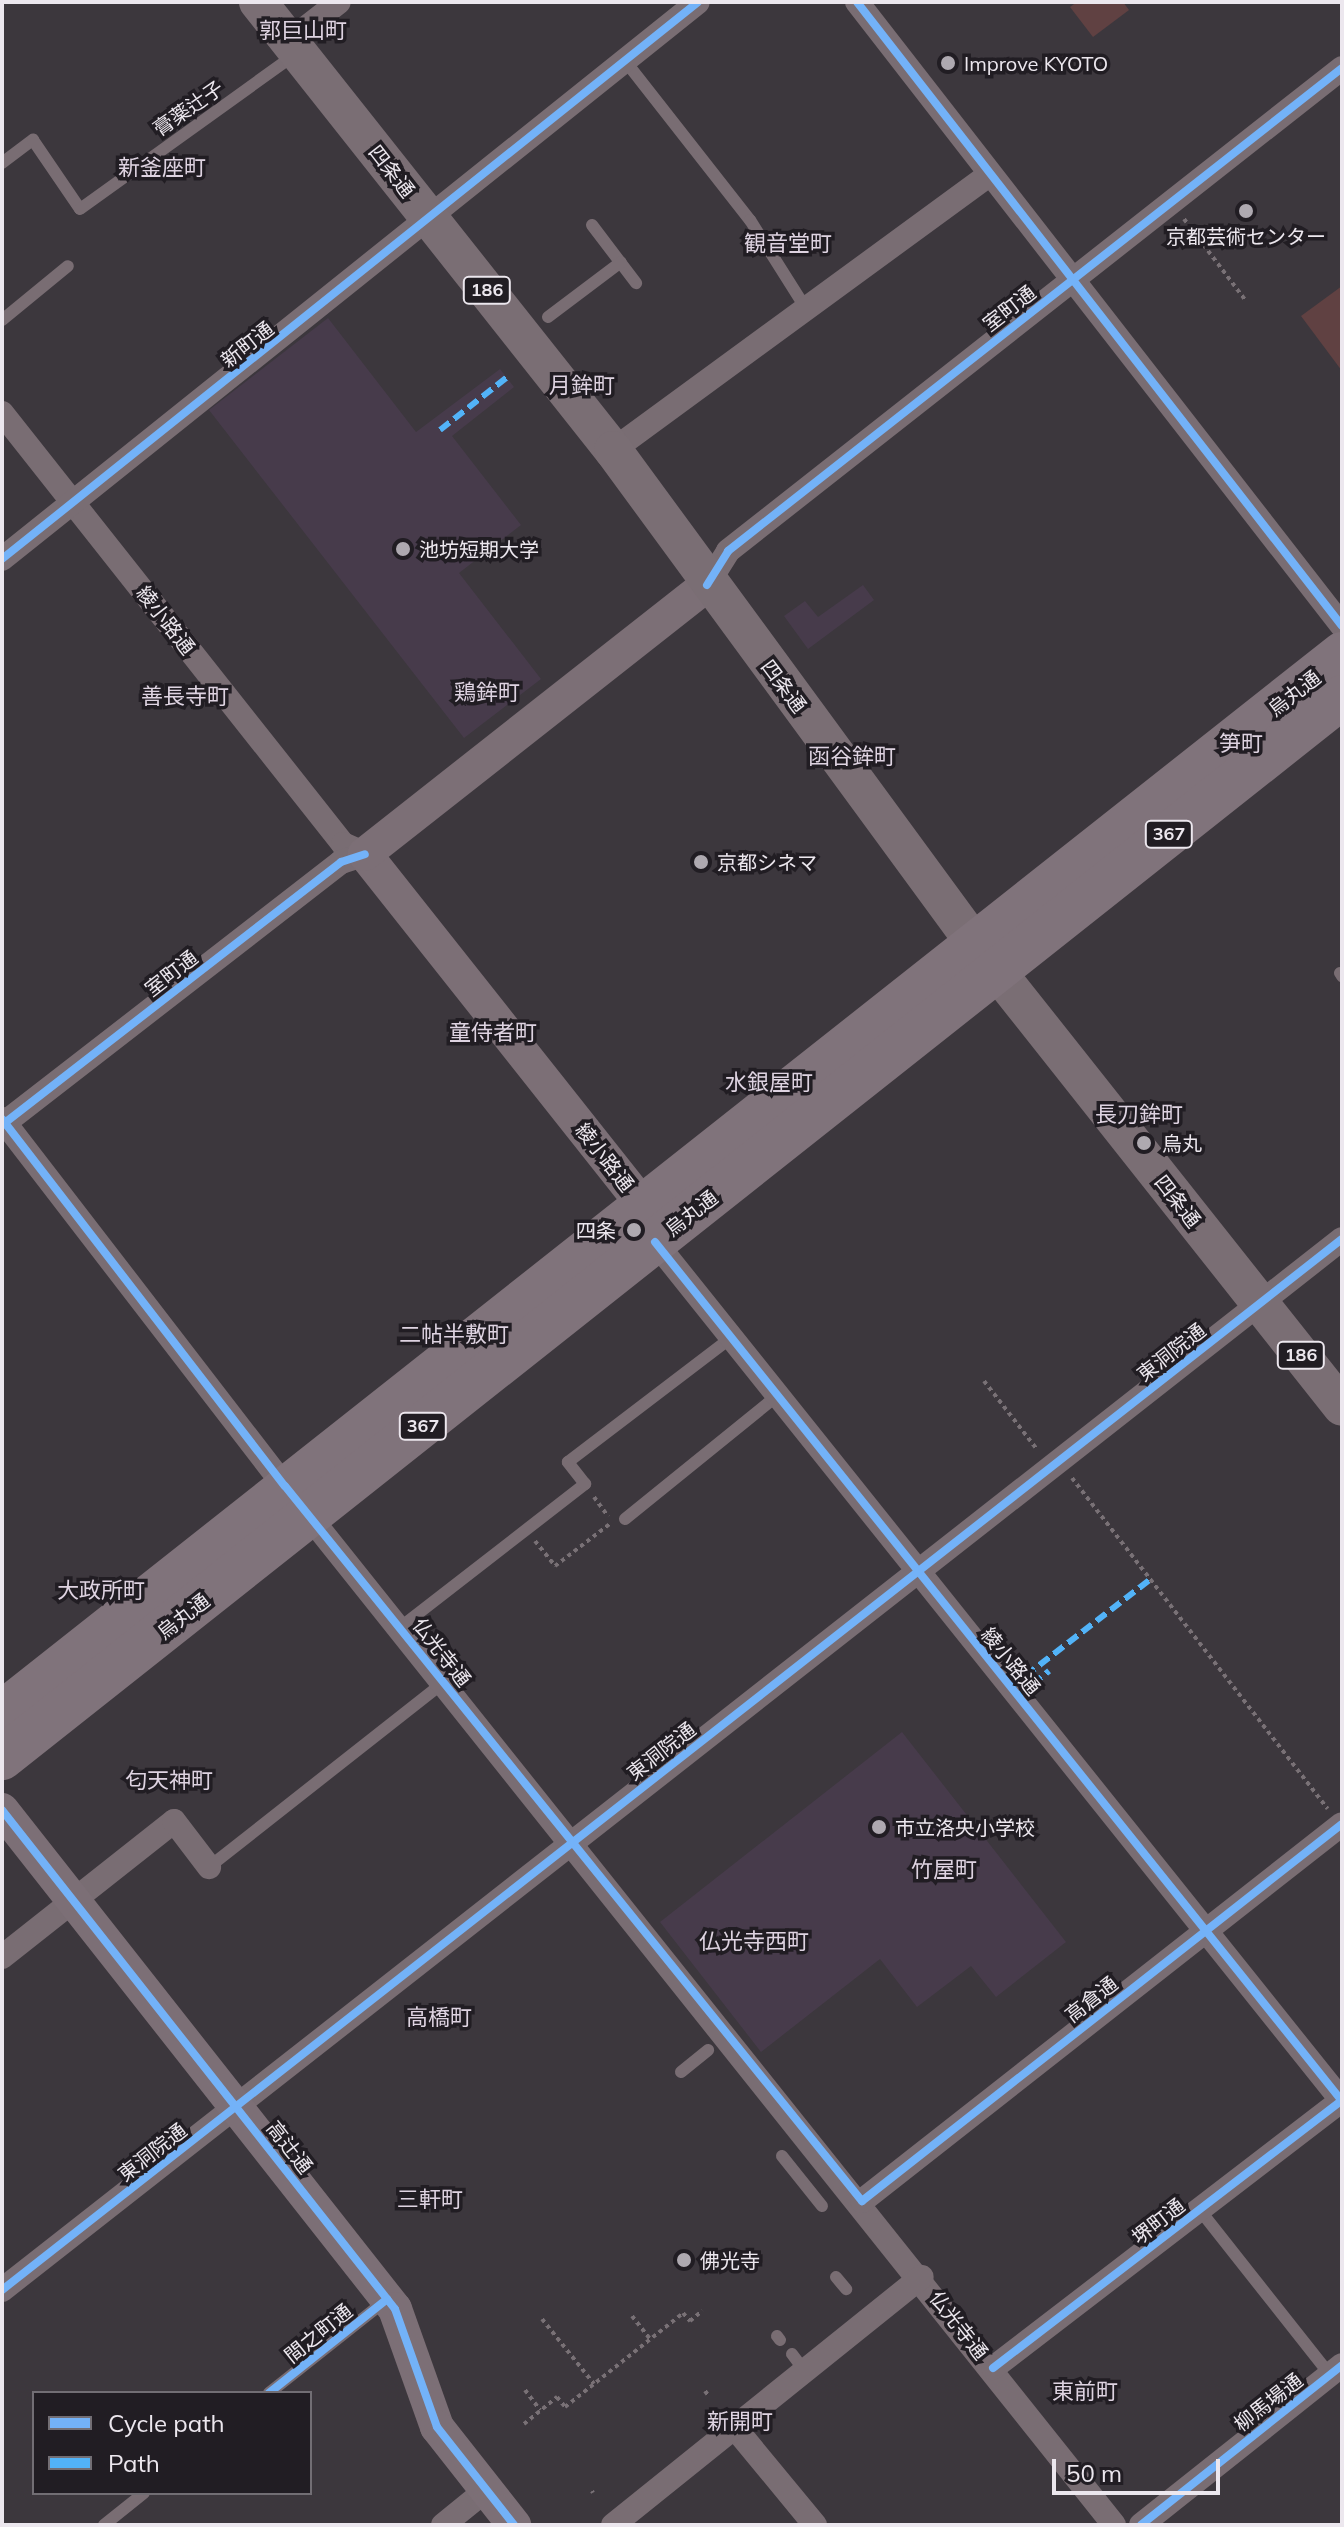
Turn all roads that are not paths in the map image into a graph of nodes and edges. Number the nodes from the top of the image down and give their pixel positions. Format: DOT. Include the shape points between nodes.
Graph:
graph roads {
  1 [pos="258,2"];
  2 [pos="339,2"];
  3 [pos="698,2"];
  4 [pos="857,2"];
  5 [pos="294,46"];
  6 [pos="626,62"];
  7 [pos="1342,68"];
  8 [pos="2,163"];
  9 [pos="988,176"];
  10 [pos="431,219"];
  11 [pos="592,225"];
  12 [pos="621,262"];
  13 [pos="68,266"];
  14 [pos="1068,281"];
  15 [pos="636,283"];
  16 [pos="807,310"];
  17 [pos="548,317"];
  18 [pos="2,320"];
  19 [pos="2,413"];
  20 [pos="613,450"];
  21 [pos="71,504"];
  22 [pos="2,559"];
  23 [pos="707,585"];
  24 [pos="1342,626"];
  25 [pos="1342,654"];
  26 [pos="1342,697"];
  27 [pos="365,854"];
  28 [pos="986,958"];
  29 [pos="3,1123"];
  30 [pos="649,1224"];
  31 [pos="1342,1239"];
  32 [pos="1259,1303"];
  33 [pos="731,1338"];
  34 [pos="777,1396"];
  35 [pos="1342,1407"];
  36 [pos="299,1500"];
  37 [pos="625,1519"];
  38 [pos="917,1571"];
  39 [pos="402,1626"];
  40 [pos="445,1681"];
  41 [pos="2,1713"];
  42 [pos="2,1758"];
  43 [pos="2,1810"];
  44 [pos="1341,1824"];
  45 [pos="570,1842"];
  46 [pos="209,1867"];
  47 [pos="74,1899"];
  48 [pos="1207,1929"];
  49 [pos="2,1957"];
  50 [pos="716,2044"];
  51 [pos="681,2072"];
  52 [pos="1342,2100"];
  53 [pos="237,2105"];
  54 [pos="782,2156"];
  55 [pos="850,2194"];
  56 [pos="820,2206"];
  57 [pos="1199,2209"];
  58 [pos="836,2277"];
  59 [pos="922,2277"];
  60 [pos="846,2289"];
  61 [pos="2,2290"];
  62 [pos="387,2299"];
  63 [pos="993,2368"];
  64 [pos="1336,2370"];
  65 [pos="272,2391"];
  66 [pos="735,2428"];
  67 [pos="486,2490"];
  68 [pos="142,2495"];
  69 [pos="104,2525"];
  70 [pos="443,2525"];
  71 [pos="514,2525"];
  72 [pos="613,2525"];
  73 [pos="815,2525"];
  74 [pos="1114,2525"];
  75 [pos="1141,2525"];
  1 -- 5 [label="main road, 四条通 / 186"];
  2 -- 5 [label="street"];
  3 -- 6 [label="street, 新町通"];
  4 -- 9 [label="street"];
  5 -- 8 [label="lane, 膏薬辻子" via="80,209 33,140"];
  5 -- 10 [label="main road, 四条通 / 186"];
  6 -- 10 [label="street, 新町通"];
  6 -- 16 [label="lane" via="750,220"];
  7 -- 14 [label="street, 室町通"];
  9 -- 14 [label="street"];
  9 -- 16 [label="street"];
  10 -- 20 [label="main road, 四条通 / 186"];
  10 -- 21 [label="street, 新町通"];
  11 -- 12 [label="lane"];
  12 -- 15 [label="lane"];
  12 -- 17 [label="lane"];
  13 -- 18 [label="lane"];
  14 -- 23 [label="street, 室町通" via="728,551"];
  14 -- 24 [label="street"];
  16 -- 20 [label="street"];
  19 -- 21 [label="street, 綾小路通"];
  20 -- 23 [label="main road, 四条通 / 186"];
  21 -- 22 [label="street, 新町通"];
  21 -- 27 [label="street, 綾小路通" via="343,844"];
  23 -- 27 [label="street, 室町通"];
  23 -- 28 [label="main road, 四条通 / 186"];
  25 -- 28 [label="highway, 烏丸通 / 367"];
  26 -- 28 [label="highway, 烏丸通 / 367"];
  27 -- 29 [label="street, 室町通" via="341,862"];
  27 -- 30 [label="street, 綾小路通"];
  28 -- 30 [label="highway, 烏丸通 / 367"];
  28 -- 32 [label="main road, 四条通 / 186"];
  29 -- 36 [label="street, 仏光寺通"];
  30 -- 33 [label="street, 綾小路通"];
  30 -- 36 [label="highway, 烏丸通 / 367"];
  31 -- 32 [label="street, 東洞院通"];
  32 -- 35 [label="main road, 四条通 / 186"];
  32 -- 38 [label="street, 東洞院通"];
  33 -- 34 [label="street, 綾小路通"];
  33 -- 39 [label="lane" via="568,1462 585,1484"];
  34 -- 37 [label="lane"];
  34 -- 38 [label="street, 綾小路通"];
  36 -- 39 [label="street, 仏光寺通"];
  36 -- 41 [label="highway, 烏丸通 / 367"];
  36 -- 42 [label="highway, 烏丸通 / 367"];
  38 -- 45 [label="street, 東洞院通"];
  38 -- 48 [label="street, 綾小路通"];
  39 -- 40 [label="street, 仏光寺通"];
  40 -- 45 [label="street, 仏光寺通"];
  40 -- 46 [label="lane"];
  43 -- 47 [label="street, 高辻通"];
  44 -- 48 [label="street, 高倉通"];
  45 -- 50 [label="street, 仏光寺通"];
  45 -- 53 [label="street, 東洞院通"];
  46 -- 47 [label="street" via="174,1821"];
  47 -- 49 [label="street"];
  47 -- 53 [label="street, 高辻通"];
  48 -- 52 [label="street, 綾小路通"];
  48 -- 55 [label="street, 高倉通"];
  50 -- 51 [label="lane"];
  50 -- 55 [label="street, 仏光寺通"];
  52 -- 57 [label="street, 堺町通"];
  53 -- 61 [label="street, 東洞院通"];
  53 -- 62 [label="street, 高辻通"];
  54 -- 56 [label="lane"];
  55 -- 59 [label="street, 仏光寺通"];
  57 -- 63 [label="street, 堺町通"];
  57 -- 64 [label="lane"];
  58 -- 60 [label="lane"];
  59 -- 63 [label="street, 仏光寺通"];
  59 -- 66 [label="street" via="798,2363"];
  62 -- 65 [label="lane, 間之町通"];
  62 -- 67 [label="street, 高辻通" via="437,2427"];
  63 -- 74 [label="street, 仏光寺通"];
  64 -- 75 [label="street, 柳馬場通"];
  66 -- 72 [label="street"];
  66 -- 73 [label="street"];
  67 -- 70 [label="street"];
  67 -- 71 [label="street, 高辻通"];
  68 -- 69 [label="lane"];
}
